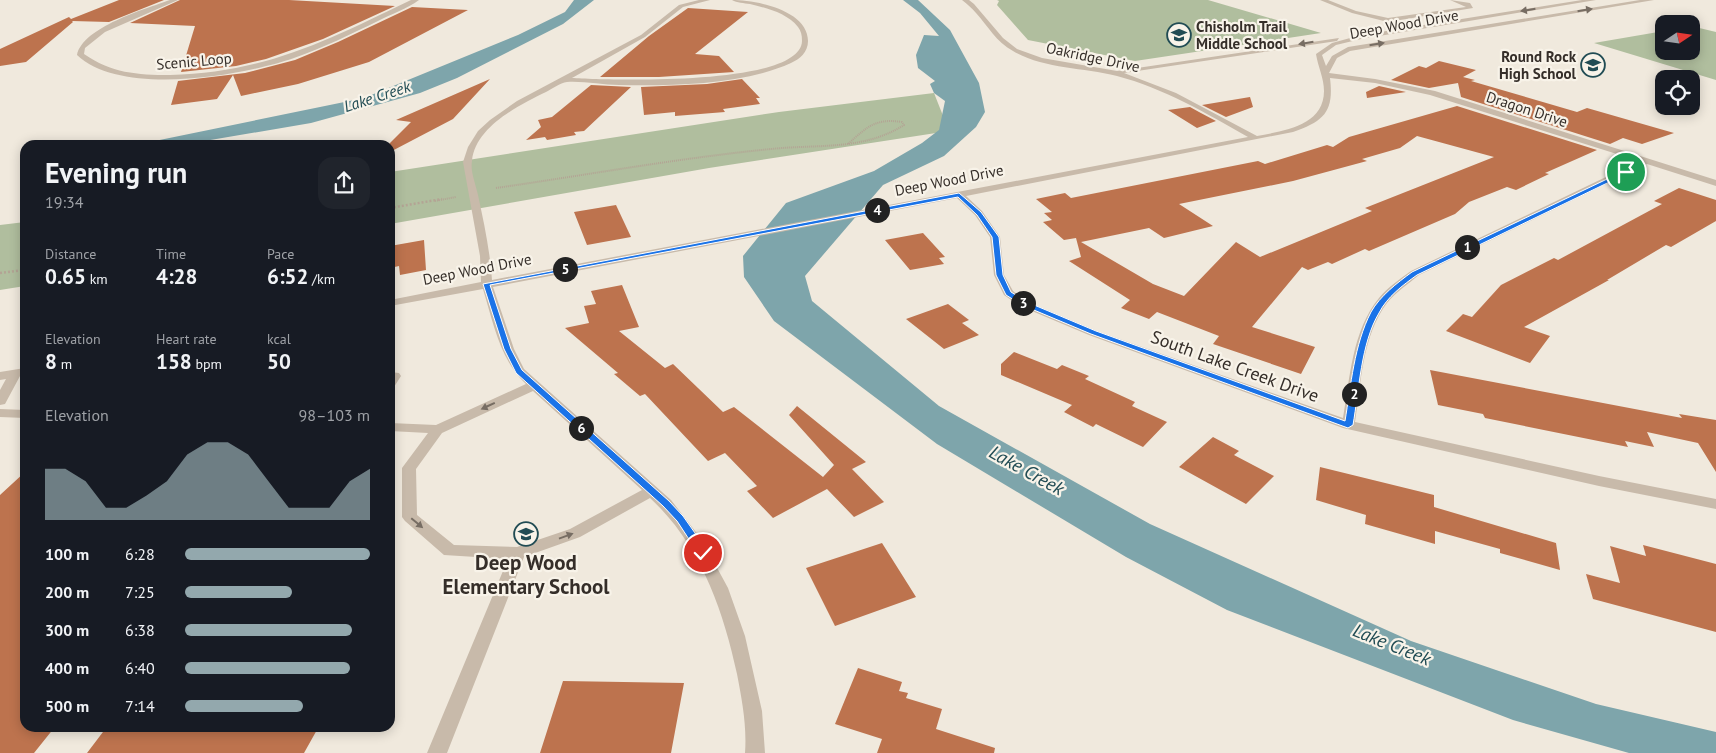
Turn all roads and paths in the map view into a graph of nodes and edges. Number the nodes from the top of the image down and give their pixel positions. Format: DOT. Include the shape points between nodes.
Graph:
graph roads {
  1 [pos="175,0"];
  2 [pos="416,0"];
  3 [pos="707,0"];
  4 [pos="734,0"];
  5 [pos="965,0"];
  6 [pos="1323,0"];
  7 [pos="1453,0"];
  8 [pos="1593,0"];
  9 [pos="1650,0"];
  10 [pos="1422,7"];
  11 [pos="1441,13"];
  12 [pos="1465,20"];
  13 [pos="1485,26"];
  14 [pos="1372,35"];
  15 [pos="1115,73"];
  16 [pos="1325,75"];
  17 [pos="564,80"];
  18 [pos="1255,138"];
  19 [pos="848,144"];
  20 [pos="1646,161"];
  21 [pos="1716,183"];
  22 [pos="496,188"];
  23 [pos="959,195"];
  24 [pos="458,197"];
  25 [pos="395,207"];
  26 [pos="20,271"];
  27 [pos="0,273"];
  28 [pos="486,284"];
  29 [pos="395,302"];
  30 [pos="20,372"];
  31 [pos="20,373"];
  32 [pos="0,376"];
  33 [pos="533,386"];
  34 [pos="0,401"];
  35 [pos="0,413"];
  36 [pos="20,414"];
  37 [pos="1348,425"];
  38 [pos="395,427"];
  39 [pos="440,429"];
  40 [pos="652,492"];
  41 [pos="1716,504"];
  42 [pos="518,553"];
  43 [pos="437,753"];
  44 [pos="755,753"];
  1 -- 2 [label="street, Scenic Loop" via="97,34 81,46 80,55 112,73 138,76 233,70 295,56"];
  3 -- 17 [label="street" via="681,6 643,36"];
  4 -- 17 [label="street" via="767,7 791,18 804,30 806,40 801,53 789,62 702,80 642,84"];
  5 -- 15 [label="street, Oakridge Drive" via="980,13 996,37 1022,54 1056,64"];
  6 -- 11 [label="street" via="1388,20"];
  7 -- 11 [label="street" via="1468,4 1470,8"];
  8 -- 12 [label="street, Deep Wood Drive, one-way"];
  13 -- 9 [label="street, Deep Wood Drive, one-way"];
  10 -- 11 [label="street"];
  11 -- 12 [label="street"];
  12 -- 13 [label="street"];
  12 -- 14 [label="street, Deep Wood Drive"];
  16 -- 13 [label="street, Deep Wood Drive, one-way" via="1334,57 1348,49"];
  14 -- 15 [label="street, one-way"];
  14 -- 16 [label="street, Deep Wood Drive" via="1342,41 1321,51"];
  15 -- 18 [label="street, Oakridge Drive" via="1173,93"];
  16 -- 18 [label="street, Deep Wood Drive" via="1329,100 1323,114 1296,128"];
  16 -- 20 [label="street, Dragon Drive" via="1432,93"];
  17 -- 28 [label="street" via="494,119 480,131 470,150 467,162 485,256"];
  18 -- 23 [label="street, Deep Wood Drive"];
  19 -- 19 [label="path" via="889,136 904,125 888,120 869,125"];
  19 -- 22 [label="path" via="771,149"];
  20 -- 21 [label="street, Dragon Drive"];
  20 -- 37 [label="street" via="1414,274 1396,287 1375,312 1364,341"];
  23 -- 28 [label="street, Deep Wood Drive"];
  23 -- 37 [label="street, South Lake Creek Drive" via="979,213 995,237 999,275 1008,293 1024,304 1093,333"];
  24 -- 25 [label="path"];
  26 -- 27 [label="path"];
  28 -- 29 [label="street, Deep Wood Drive"];
  28 -- 33 [label="street" via="508,349 519,371"];
  30 -- 32 [label="street"];
  31 -- 34 [label="street"];
  33 -- 39 [label="street, one-way"];
  33 -- 40 [label="street"];
  35 -- 36 [label="street"];
  37 -- 41 [label="street, South Lake Creek Drive"];
  38 -- 39 [label="street"];
  39 -- 42 [label="street, one-way" via="409,468 410,517 450,551"];
  42 -- 40 [label="street, one-way" via="575,533"];
  40 -- 44 [label="street" via="680,518 703,553 730,613 744,661 754,714"];
  42 -- 43 [label="street"];
}
